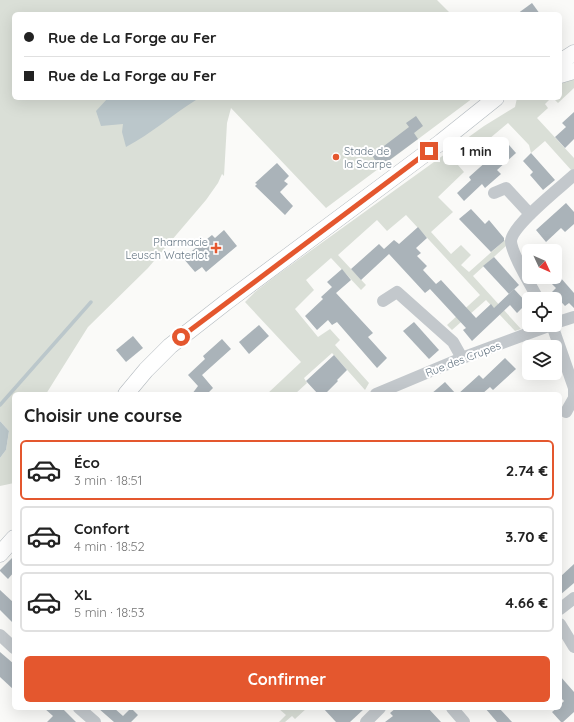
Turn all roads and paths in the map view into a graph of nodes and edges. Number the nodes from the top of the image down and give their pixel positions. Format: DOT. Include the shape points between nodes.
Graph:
graph roads {
  1 [pos="574,53"];
  2 [pos="562,61"];
  3 [pos="574,71"];
  4 [pos="562,74"];
  5 [pos="494,100"];
  6 [pos="505,100"];
  7 [pos="460,128"];
  8 [pos="574,175"];
  9 [pos="494,193"];
  10 [pos="530,214"];
  11 [pos="534,292"];
  12 [pos="383,301"];
  13 [pos="574,317"];
  14 [pos="562,321"];
  15 [pos="532,332"];
  16 [pos="554,332"];
  17 [pos="462,358"];
  18 [pos="128,392"];
  19 [pos="381,392"];
  20 [pos="566,412"];
  21 [pos="12,540"];
  22 [pos="0,554"];
  23 [pos="574,598"];
  24 [pos="562,607"];
  25 [pos="562,627"];
  26 [pos="0,635"];
  27 [pos="12,646"];
  28 [pos="574,647"];
  29 [pos="82,710"];
  30 [pos="378,710"];
  31 [pos="454,710"];
  32 [pos="95,722"];
  33 [pos="366,722"];
  34 [pos="464,722"];
  1 -- 2 [label="main road"];
  3 -- 4 [label="main road"];
  5 -- 7 [label="main road"];
  6 -- 7 [label="main road"];
  7 -- 18 [label="main road" via="170,346"];
  8 -- 10 [label="street"];
  9 -- 10 [label="street" via="506,188"];
  10 -- 11 [label="street" via="512,234 511,242"];
  12 -- 17 [label="street" via="397,292 453,342"];
  13 -- 14 [label="street"];
  15 -- 17 [label="street, Rue des Crupes"];
  16 -- 20 [label="street" via="574,388 574,398"];
  17 -- 19 [label="street, Rue des Crupes"];
  21 -- 22 [label="main road"];
  23 -- 24 [label="street"];
  25 -- 28 [label="street"];
  26 -- 27 [label="street"];
  29 -- 32 [label="street"];
  30 -- 33 [label="street"];
  31 -- 34 [label="street"];
}
